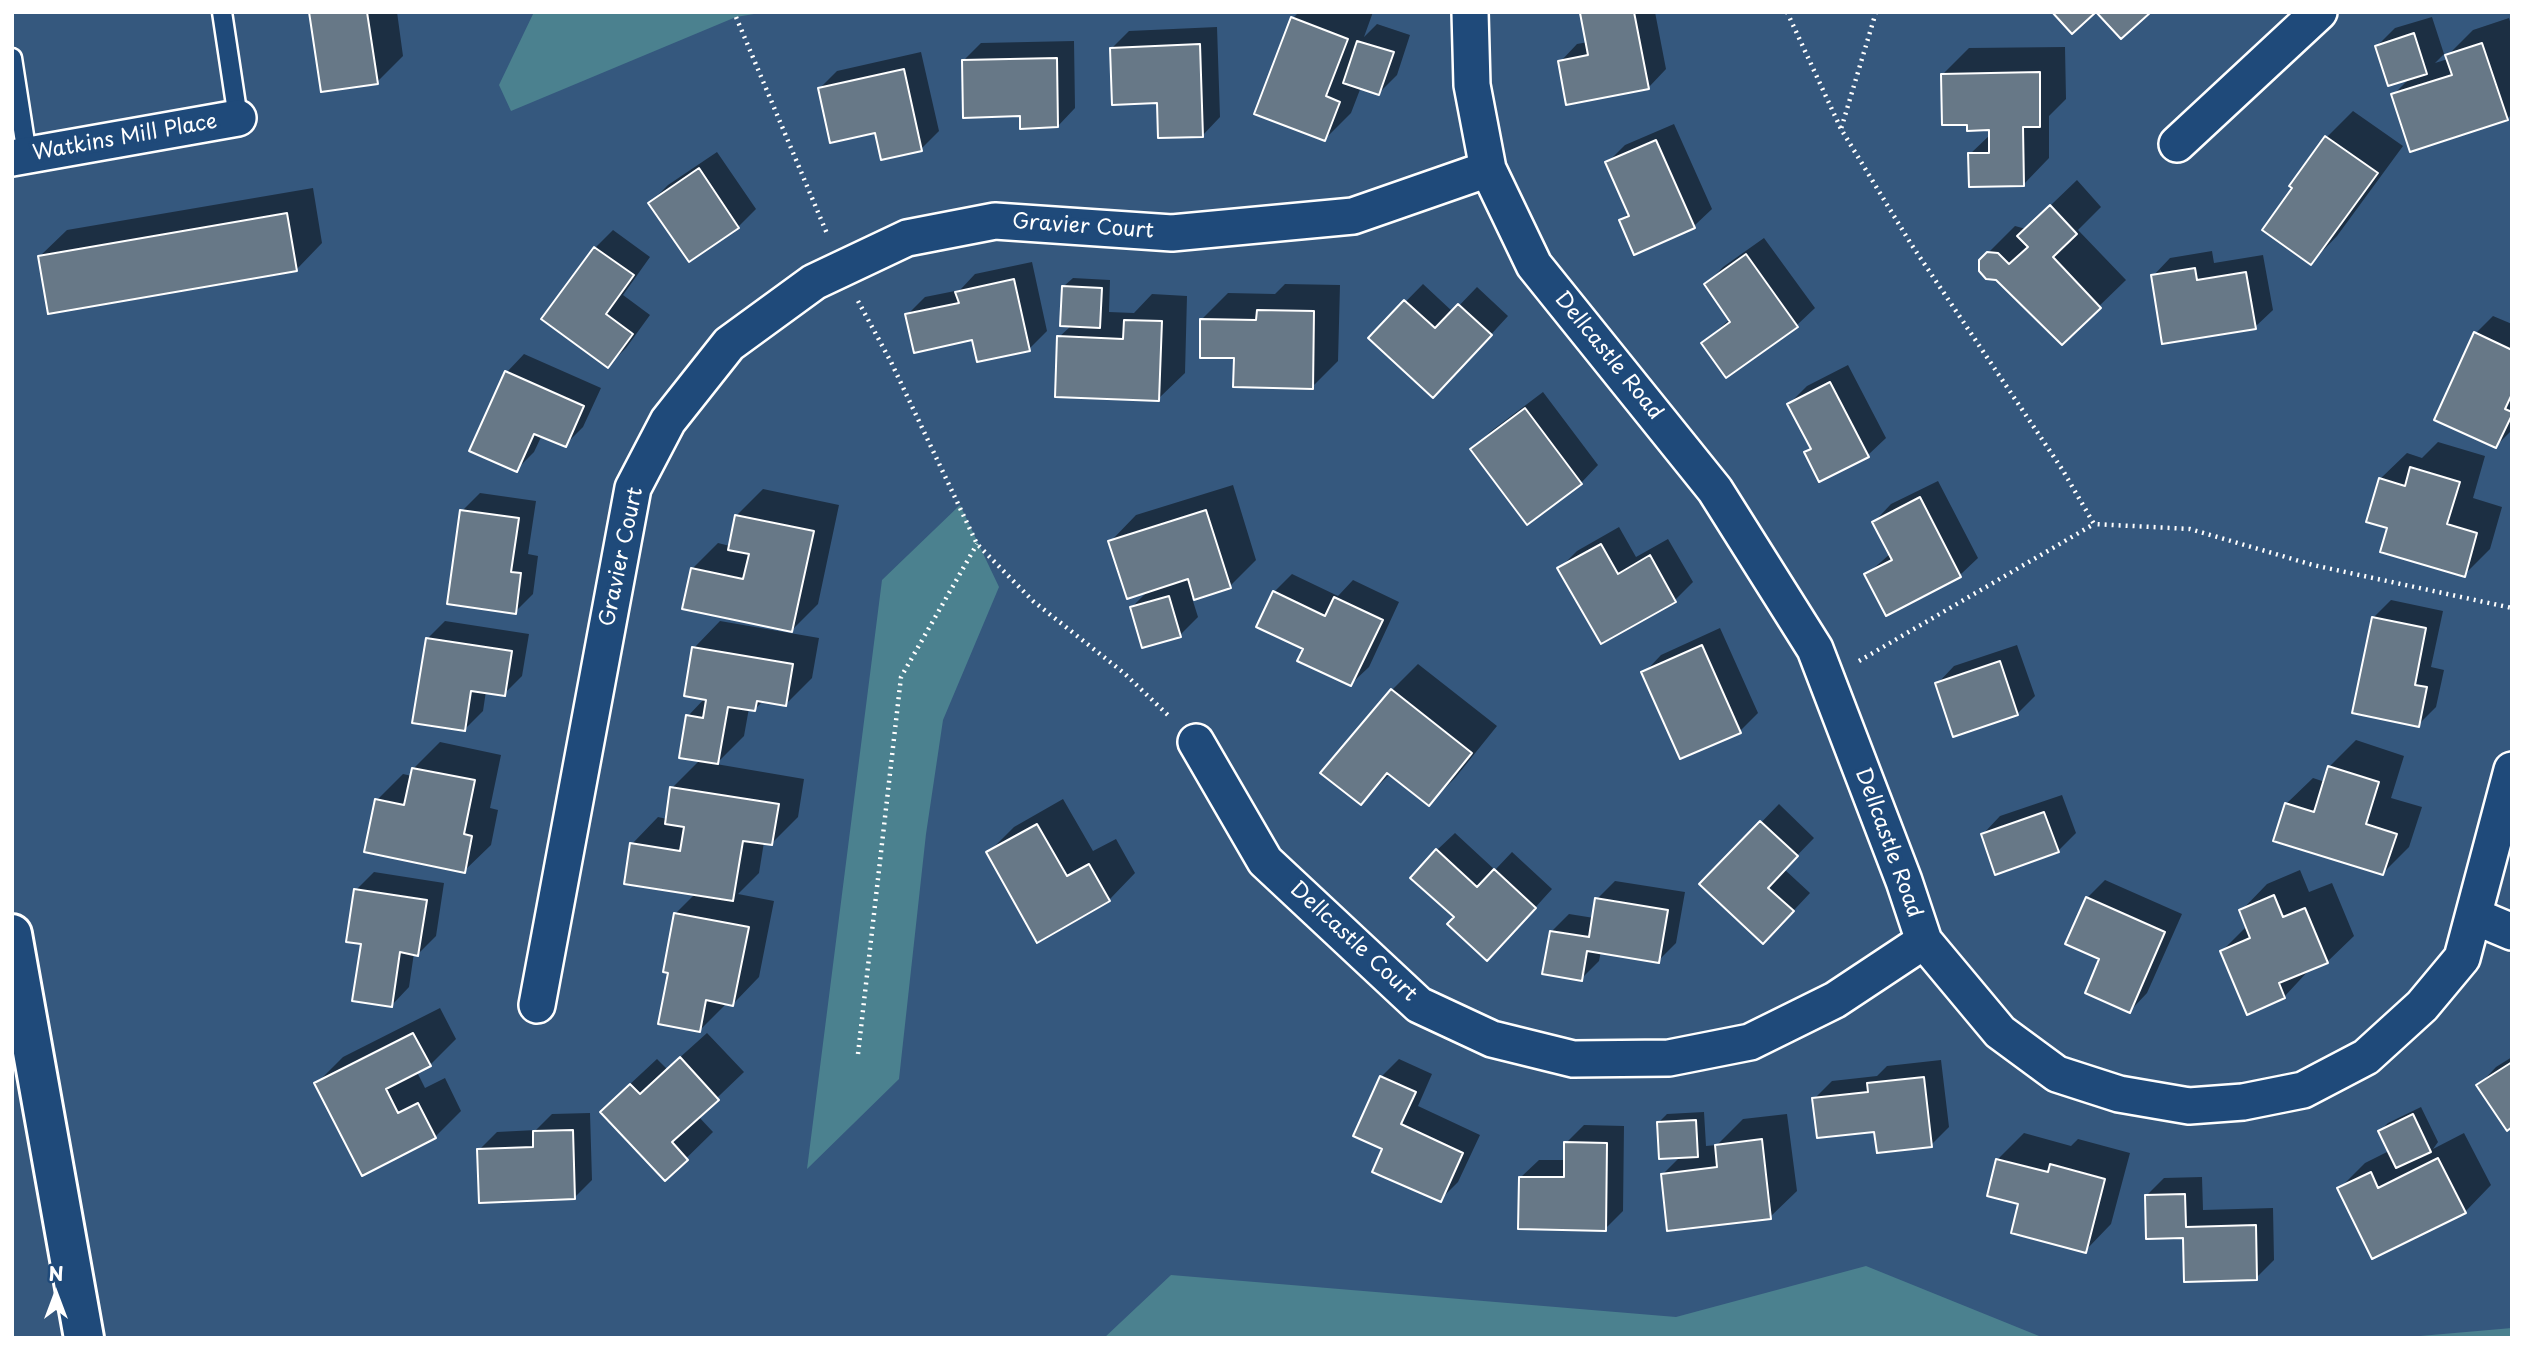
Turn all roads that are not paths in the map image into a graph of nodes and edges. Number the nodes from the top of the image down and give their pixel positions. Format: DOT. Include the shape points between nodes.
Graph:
graph roads {
  1 [pos="222,12"];
  2 [pos="1470,12"];
  3 [pos="2319,12"];
  4 [pos="12,58"];
  5 [pos="238,118"];
  6 [pos="2178,144"];
  7 [pos="20,157"];
  8 [pos="1488,169"];
  9 [pos="1196,742"];
  10 [pos="2512,770"];
  11 [pos="2474,916"];
  12 [pos="2512,932"];
  13 [pos="12,934"];
  14 [pos="1924,941"];
  15 [pos="16,981"];
  16 [pos="537,1005"];
  17 [pos="83,1338"];
  1 -- 5 [label="lane"];
  2 -- 8 [label="street, Dellcastle Road" via="1472,85"];
  3 -- 6 [label="street"];
  4 -- 7 [label="lane"];
  5 -- 7 [label="street, Watkins Mill Place"];
  8 -- 14 [label="street, Dellcastle Road" via="1534,265 1715,490 1815,649"];
  8 -- 16 [label="street, Gravier Court" via="1353,216 1172,233 995,221 906,238 814,282 729,344 668,421 633,488"];
  9 -- 14 [label="street, Dellcastle Court" via="1265,861 1419,1005 1492,1039 1573,1059 1669,1058 1750,1042 1835,1000"];
  10 -- 11 [label="street, Dellcastle Road"];
  11 -- 12 [label="street"];
  11 -- 14 [label="street, Dellcastle Road" via="2462,958 2422,1006 2366,1057 2303,1090 2189,1106 2119,1094 2057,1074 2000,1032"];
  13 -- 15 [label="street"];
  15 -- 17 [label="street"];
}
